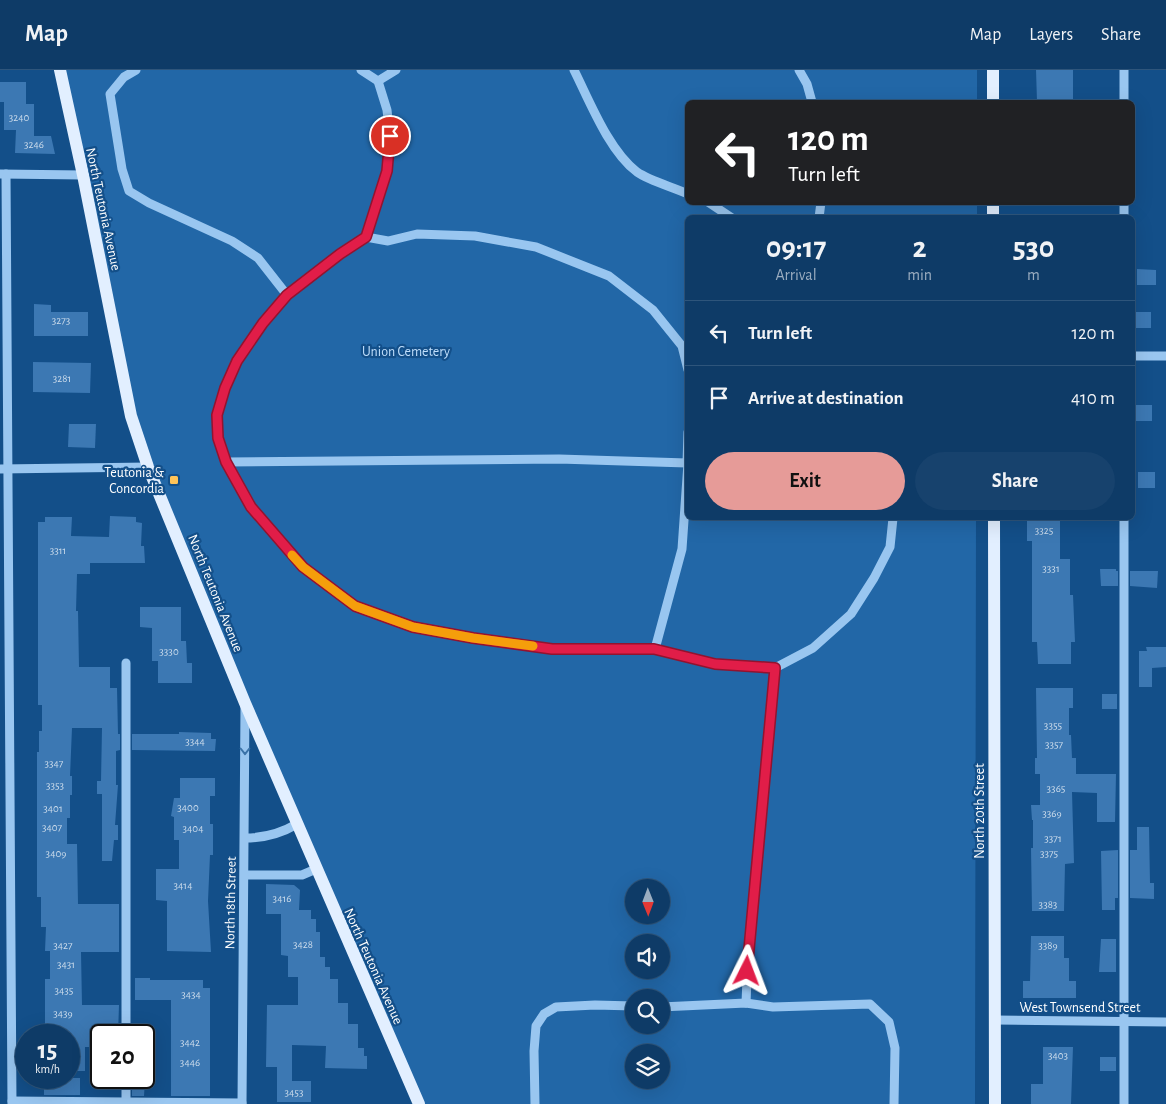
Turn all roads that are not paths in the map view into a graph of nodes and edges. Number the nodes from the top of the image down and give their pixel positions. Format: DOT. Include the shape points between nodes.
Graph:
graph roads {
  1 [pos="60,70"];
  2 [pos="136,70"];
  3 [pos="361,70"];
  4 [pos="396,70"];
  5 [pos="574,70"];
  6 [pos="799,70"];
  7 [pos="993,70"];
  8 [pos="1124,70"];
  9 [pos="378,81"];
  10 [pos="811,100"];
  11 [pos="993,100"];
  12 [pos="1124,100"];
  13 [pos="3,174"];
  14 [pos="84,175"];
  15 [pos="685,193"];
  16 [pos="712,205"];
  17 [pos="728,215"];
  18 [pos="366,237"];
  19 [pos="287,295"];
  20 [pos="1135,356"];
  21 [pos="1166,356"];
  22 [pos="685,358"];
  23 [pos="226,462"];
  24 [pos="685,463"];
  25 [pos="148,467"];
  26 [pos="4,469"];
  27 [pos="685,497"];
  28 [pos="893,520"];
  29 [pos="994,520"];
  30 [pos="1124,520"];
  31 [pos="654,649"];
  32 [pos="126,663"];
  33 [pos="775,668"];
  34 [pos="245,703"];
  35 [pos="297,824"];
  36 [pos="245,838"];
  37 [pos="316,869"];
  38 [pos="245,875"];
  39 [pos="746,1003"];
  40 [pos="625,1006"];
  41 [pos="670,1007"];
  42 [pos="995,1020"];
  43 [pos="1123,1021"];
  44 [pos="1166,1022"];
  45 [pos="126,1024"];
  46 [pos="126,1089"];
  47 [pos="126,1102"];
  48 [pos="12,1103"];
  49 [pos="242,1104"];
  50 [pos="419,1104"];
  51 [pos="535,1104"];
  52 [pos="894,1104"];
  53 [pos="995,1104"];
  54 [pos="1124,1104"];
  1 -- 14 [label="main road, North Teutonia Avenue"];
  2 -- 19 [label="street" via="110,94 122,169 129,191 245,249 258,258"];
  3 -- 9 [label="street"];
  4 -- 9 [label="street"];
  5 -- 15 [label="street" via="621,157 639,173"];
  6 -- 10 [label="street"];
  7 -- 11 [label="main road"];
  8 -- 12 [label="street"];
  9 -- 18 [label="street" via="387,110 390,136 387,171"];
  13 -- 14 [label="street"];
  13 -- 26 [label="street"];
  14 -- 25 [label="main road, North Teutonia Avenue" via="131,416"];
  16 -- 17 [label="street"];
  18 -- 19 [label="street"];
  18 -- 22 [label="street" via="388,240 417,234 475,236 536,247 609,276 653,310 682,346"];
  19 -- 23 [label="street" via="237,361 225,388 217,415 218,438"];
  20 -- 21 [label="street"];
  23 -- 24 [label="street" via="559,459"];
  23 -- 31 [label="street" via="251,507 303,567 355,606 413,627 473,638 552,649"];
  25 -- 26 [label="street"];
  25 -- 34 [label="main road, North Teutonia Avenue"];
  26 -- 48 [label="street"];
  27 -- 31 [label="street" via="682,548"];
  28 -- 33 [label="street" via="890,547 851,614 813,648"];
  29 -- 42 [label="main road, North 20th Street"];
  30 -- 43 [label="street"];
  31 -- 33 [label="street" via="715,664"];
  32 -- 45 [label="street"];
  33 -- 39 [label="street"];
  34 -- 35 [label="main road, North Teutonia Avenue"];
  34 -- 36 [label="street, North 18th Street, one-way"];
  35 -- 36 [label="street" via="284,832 262,838"];
  35 -- 37 [label="main road, North Teutonia Avenue"];
  36 -- 38 [label="street, North 18th Street"];
  37 -- 38 [label="street" via="302,875"];
  37 -- 50 [label="main road, North Teutonia Avenue"];
  38 -- 49 [label="street, North 18th Street"];
  39 -- 41 [label="street"];
  39 -- 52 [label="street" via="773,1007 870,1004 889,1022 895,1048"];
  40 -- 51 [label="street" via="556,1007 544,1014 536,1026"];
  42 -- 43 [label="street, West Townsend Street"];
  42 -- 53 [label="main road, North 20th Street"];
  43 -- 44 [label="street, West Townsend Street"];
  43 -- 54 [label="street"];
  46 -- 47 [label="street"];
  47 -- 48 [label="street"];
  47 -- 49 [label="street"];
}
